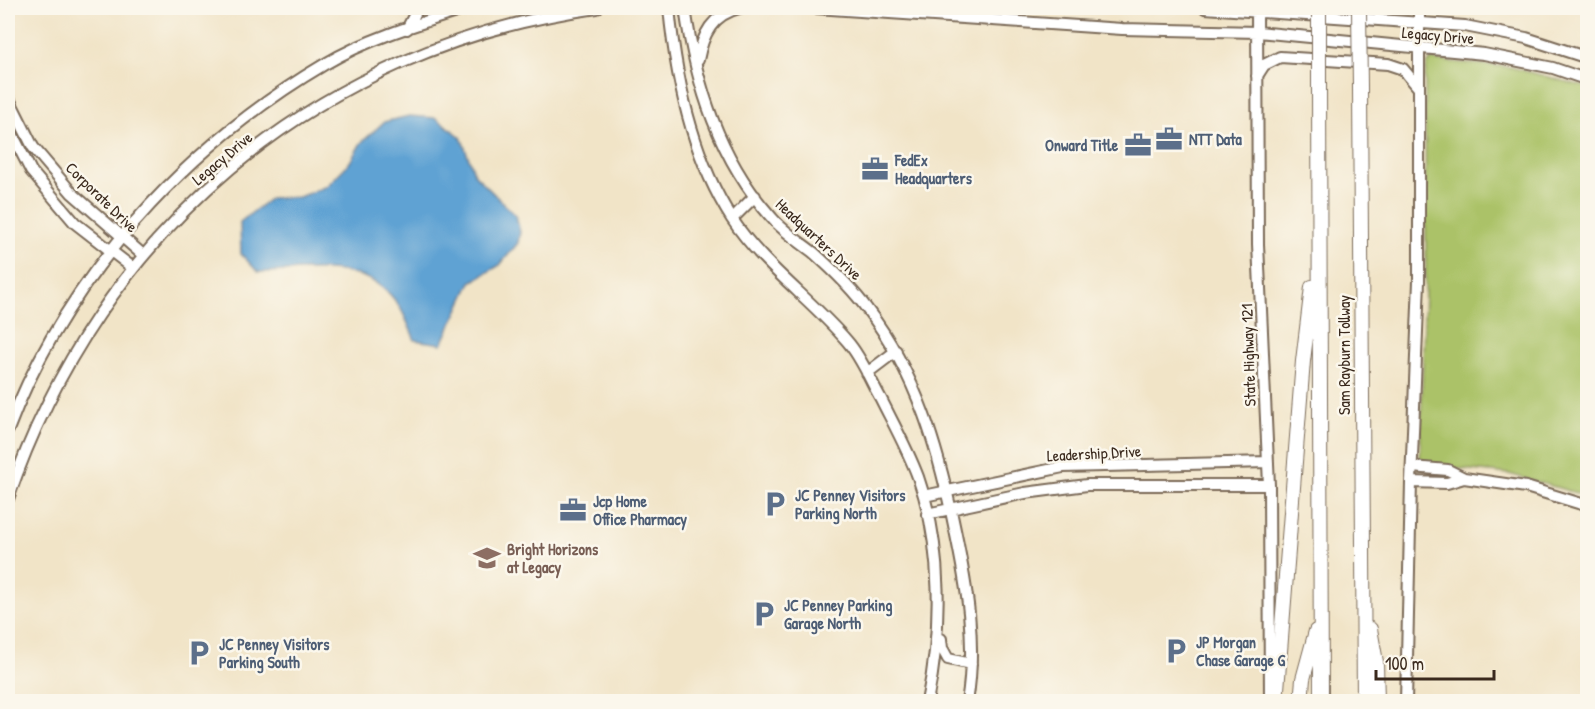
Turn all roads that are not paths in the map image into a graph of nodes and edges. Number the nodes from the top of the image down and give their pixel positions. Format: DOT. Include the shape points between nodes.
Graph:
graph roads {
  1 [pos="418,8"];
  2 [pos="469,8"];
  3 [pos="597,8"];
  4 [pos="669,8"];
  5 [pos="685,8"];
  6 [pos="739,8"];
  7 [pos="816,8"];
  8 [pos="1205,8"];
  9 [pos="1318,8"];
  10 [pos="1359,8"];
  11 [pos="1419,8"];
  12 [pos="1257,9"];
  13 [pos="1419,22"];
  14 [pos="407,29"];
  15 [pos="1258,32"];
  16 [pos="1418,49"];
  17 [pos="1587,58"];
  18 [pos="697,66"];
  19 [pos="1257,77"];
  20 [pos="1587,80"];
  21 [pos="1418,88"];
  22 [pos="8,98"];
  23 [pos="8,126"];
  24 [pos="755,196"];
  25 [pos="732,219"];
  26 [pos="1319,231"];
  27 [pos="122,238"];
  28 [pos="112,252"];
  29 [pos="143,255"];
  30 [pos="133,268"];
  31 [pos="896,351"];
  32 [pos="867,373"];
  33 [pos="8,430"];
  34 [pos="1268,462"];
  35 [pos="1412,467"];
  36 [pos="1464,478"];
  37 [pos="1411,482"];
  38 [pos="1269,485"];
  39 [pos="947,491"];
  40 [pos="924,496"];
  41 [pos="8,499"];
  42 [pos="1587,506"];
  43 [pos="951,508"];
  44 [pos="927,514"];
  45 [pos="1362,591"];
  46 [pos="937,597"];
  47 [pos="1321,614"];
  48 [pos="971,664"];
  49 [pos="927,702"];
  50 [pos="967,702"];
  51 [pos="1270,702"];
  52 [pos="1275,702"];
  53 [pos="1301,702"];
  54 [pos="1321,702"];
  55 [pos="1364,702"];
  56 [pos="1377,702"];
  57 [pos="1406,702"];
  1 -- 14 [label="main road"];
  2 -- 14 [label="main road, Legacy Drive"];
  3 -- 29 [label="main road, Legacy Drive" via="534,18 455,40 346,90 239,160"];
  4 -- 25 [label="main road" via="692,131"];
  5 -- 18 [label="main road, Headquarters Drive"];
  6 -- 18 [label="main road" via="710,25"];
  7 -- 15 [label="main road, Legacy Drive" via="1122,29"];
  8 -- 12 [label="main road, Legacy Drive"];
  9 -- 26 [label="highway, Sam Rayburn Tollway, bridge"];
  10 -- 45 [label="highway, Sam Rayburn Tollway, bridge"];
  11 -- 13 [label="main road"];
  12 -- 13 [label="main road, Legacy Drive"];
  12 -- 15 [label="main road, State Highway 121"];
  13 -- 16 [label="main road"];
  13 -- 17 [label="main road, Legacy Drive" via="1512,34"];
  14 -- 27 [label="main road, Legacy Drive" via="326,64 254,113 184,171"];
  15 -- 16 [label="main road, Legacy Drive"];
  15 -- 19 [label="main road, State Highway 121"];
  16 -- 20 [label="main road, Legacy Drive" via="1512,58"];
  16 -- 21 [label="main road"];
  18 -- 24 [label="main road, Headquarters Drive" via="715,129 731,163"];
  19 -- 21 [label="main road" via="1264,65 1280,57 1366,62 1403,69"];
  19 -- 34 [label="main road, State Highway 121" via="1258,244"];
  21 -- 35 [label="main road" via="1419,281"];
  22 -- 27 [label="main road, Corporate Drive" via="33,147 72,193"];
  23 -- 28 [label="main road, Corporate Drive" via="31,171 75,223"];
  24 -- 25 [label="main road"];
  24 -- 31 [label="main road, Headquarters Drive" via="772,219 849,286"];
  25 -- 32 [label="main road" via="757,251 847,341"];
  26 -- 47 [label="highway, Sam Rayburn Tollway"];
  26 -- 52 [label="highway" via="1303,361"];
  27 -- 28 [label="main road, Legacy Drive"];
  27 -- 29 [label="main road, Corporate Drive"];
  28 -- 30 [label="main road, Corporate Drive"];
  28 -- 33 [label="main road, Legacy Drive" via="42,355"];
  29 -- 30 [label="main road, Legacy Drive"];
  30 -- 41 [label="main road, Legacy Drive" via="111,295 54,386 28,441"];
  31 -- 32 [label="main road"];
  31 -- 39 [label="main road, Headquarters Drive" via="929,427"];
  32 -- 40 [label="main road" via="908,454"];
  34 -- 38 [label="main road, State Highway 121"];
  34 -- 39 [label="main road, Leadership Drive" via="1063,467"];
  35 -- 36 [label="main road" via="1448,470"];
  35 -- 37 [label="main road"];
  36 -- 37 [label="main road" via="1447,483"];
  36 -- 42 [label="main road" via="1526,487"];
  37 -- 57 [label="main road"];
  38 -- 43 [label="main road, Leadership Drive" via="1086,485"];
  38 -- 51 [label="main road, State Highway 121"];
  39 -- 40 [label="main road, Leadership Drive"];
  39 -- 43 [label="main road, Headquarters Drive"];
  40 -- 44 [label="main road"];
  43 -- 44 [label="main road, Leadership Drive"];
  43 -- 48 [label="main road, Headquarters Drive" via="970,608"];
  44 -- 46 [label="main road"];
  45 -- 55 [label="highway, Sam Rayburn Tollway"];
  45 -- 56 [label="highway" via="1376,662"];
  46 -- 48 [label="main road" via="942,648 948,659"];
  46 -- 49 [label="main road" via="936,650"];
  47 -- 53 [label="highway" via="1303,679"];
  47 -- 54 [label="highway, Sam Rayburn Tollway"];
  48 -- 50 [label="main road, Headquarters Drive"];
}
